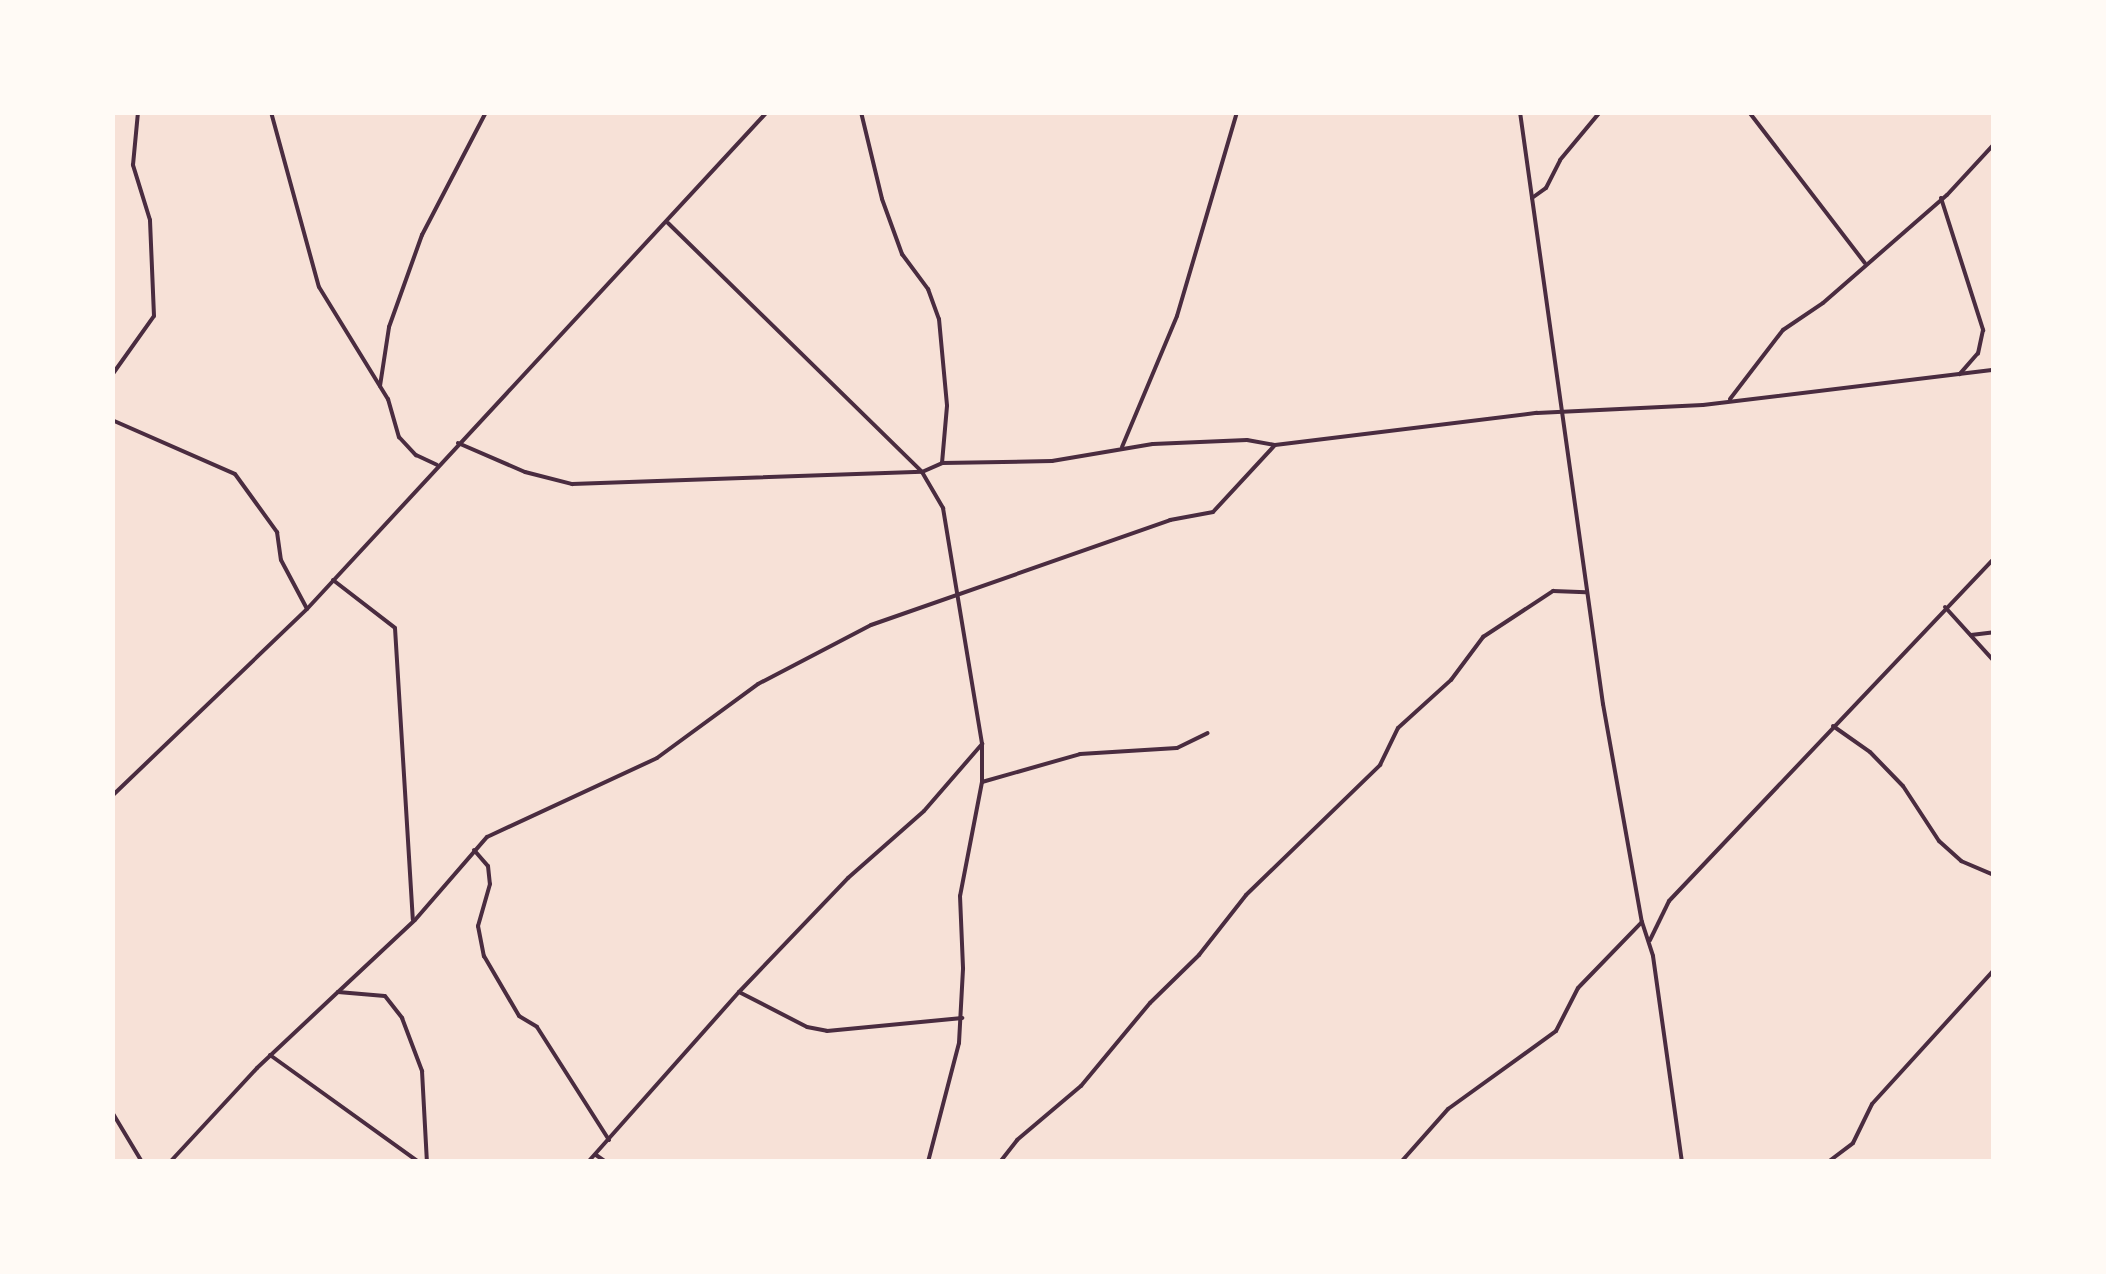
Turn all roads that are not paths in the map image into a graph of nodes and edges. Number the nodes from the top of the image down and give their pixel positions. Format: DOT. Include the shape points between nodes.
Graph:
graph roads {
  1 [pos="138,112"];
  2 [pos="271,112"];
  3 [pos="486,112"];
  4 [pos="768,112"];
  5 [pos="861,112"];
  6 [pos="1237,112"];
  7 [pos="1520,112"];
  8 [pos="1600,112"];
  9 [pos="1749,112"];
  10 [pos="1994,144"];
  11 [pos="1532,198"];
  12 [pos="1940,198"];
  13 [pos="668,222"];
  14 [pos="1866,264"];
  15 [pos="1994,370"];
  16 [pos="1960,374"];
  17 [pos="112,375"];
  18 [pos="380,386"];
  19 [pos="1728,402"];
  20 [pos="1562,414"];
  21 [pos="112,420"];
  22 [pos="458,443"];
  23 [pos="1275,445"];
  24 [pos="1122,447"];
  25 [pos="942,463"];
  26 [pos="437,465"];
  27 [pos="922,472"];
  28 [pos="1994,559"];
  29 [pos="334,580"];
  30 [pos="1586,592"];
  31 [pos="959,596"];
  32 [pos="1945,606"];
  33 [pos="307,610"];
  34 [pos="1994,632"];
  35 [pos="1970,635"];
  36 [pos="1994,662"];
  37 [pos="1833,726"];
  38 [pos="1208,732"];
  39 [pos="982,744"];
  40 [pos="982,782"];
  41 [pos="112,796"];
  42 [pos="474,850"];
  43 [pos="1994,874"];
  44 [pos="413,922"];
  45 [pos="1642,922"];
  46 [pos="1650,942"];
  47 [pos="1994,970"];
  48 [pos="338,992"];
  49 [pos="739,992"];
  50 [pos="962,1018"];
  51 [pos="270,1055"];
  52 [pos="112,1112"];
  53 [pos="610,1140"];
  54 [pos="596,1155"];
  55 [pos="142,1162"];
  56 [pos="170,1162"];
  57 [pos="419,1162"];
  58 [pos="427,1162"];
  59 [pos="588,1162"];
  60 [pos="606,1162"];
  61 [pos="928,1162"];
  62 [pos="1000,1162"];
  63 [pos="1401,1162"];
  64 [pos="1682,1162"];
  65 [pos="1828,1162"];
  1 -- 17 [label="street" via="133,165 150,220 154,316"];
  2 -- 18 [label="street" via="318,287"];
  3 -- 18 [label="street" via="422,235 389,326"];
  4 -- 13 [label="street"];
  5 -- 25 [label="street" via="902,254 928,289 939,319 947,382"];
  6 -- 24 [label="street" via="1177,316"];
  7 -- 11 [label="street"];
  8 -- 11 [label="street"];
  9 -- 14 [label="street"];
  10 -- 12 [label="street"];
  11 -- 20 [label="street"];
  12 -- 14 [label="street"];
  12 -- 16 [label="street" via="1983,330 1978,353"];
  13 -- 22 [label="street"];
  13 -- 27 [label="street"];
  14 -- 19 [label="street" via="1783,330"];
  15 -- 16 [label="street"];
  16 -- 19 [label="street"];
  18 -- 26 [label="street" via="399,438"];
  19 -- 20 [label="street"];
  20 -- 23 [label="street"];
  20 -- 30 [label="street"];
  21 -- 33 [label="street" via="235,474 277,532 281,560"];
  22 -- 26 [label="street"];
  22 -- 27 [label="street" via="572,484"];
  23 -- 24 [label="street" via="1248,440"];
  23 -- 31 [label="street" via="1213,512 1170,520"];
  24 -- 25 [label="street" via="1052,461"];
  25 -- 27 [label="street"];
  26 -- 29 [label="street"];
  27 -- 31 [label="street" via="943,508"];
  28 -- 32 [label="street"];
  29 -- 33 [label="street"];
  29 -- 44 [label="street" via="395,628"];
  30 -- 45 [label="street"];
  30 -- 62 [label="street" via="1553,591 1483,637 1452,680 1398,728 1380,765 1246,895 1200,956 1150,1003 1081,1086"];
  31 -- 39 [label="street"];
  31 -- 42 [label="street" via="871,625 758,684 688,740 487,837"];
  32 -- 35 [label="street"];
  32 -- 37 [label="street"];
  33 -- 41 [label="street"];
  34 -- 35 [label="street"];
  35 -- 36 [label="street"];
  37 -- 43 [label="street" via="1903,786 1961,862"];
  37 -- 46 [label="street" via="1668,900"];
  38 -- 40 [label="street" via="1177,748 1080,754"];
  39 -- 40 [label="street"];
  39 -- 49 [label="street"];
  40 -- 50 [label="street" via="960,896"];
  42 -- 44 [label="street"];
  42 -- 53 [label="street" via="488,866 490,884 478,926 484,956 518,1016 537,1027"];
  44 -- 48 [label="street"];
  45 -- 46 [label="street"];
  45 -- 63 [label="street" via="1578,988 1556,1031 1448,1109"];
  46 -- 64 [label="street"];
  47 -- 65 [label="street" via="1872,1104 1853,1143"];
  48 -- 51 [label="street"];
  48 -- 58 [label="street" via="384,996 402,1018 422,1071"];
  49 -- 50 [label="street" via="807,1028 828,1031"];
  49 -- 53 [label="street"];
  50 -- 61 [label="street"];
  51 -- 56 [label="street"];
  51 -- 57 [label="street"];
  52 -- 55 [label="street"];
  53 -- 54 [label="street"];
  54 -- 59 [label="street"];
  54 -- 60 [label="street"];
}
